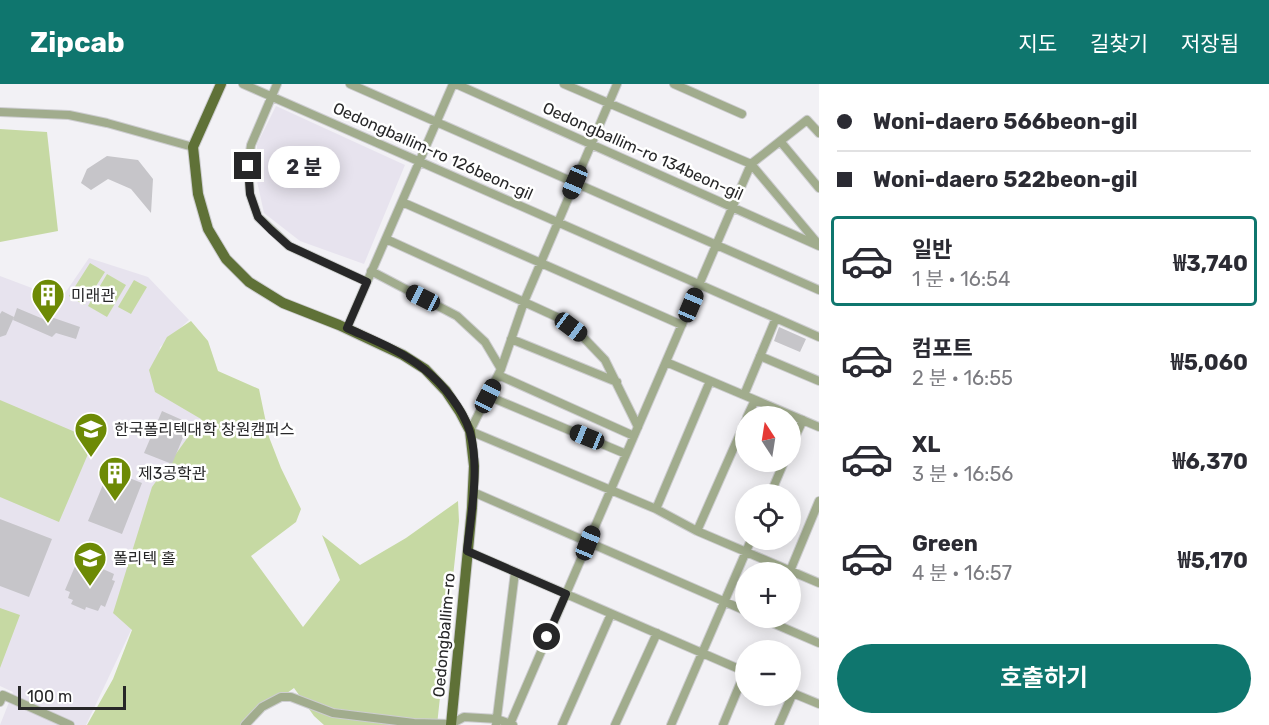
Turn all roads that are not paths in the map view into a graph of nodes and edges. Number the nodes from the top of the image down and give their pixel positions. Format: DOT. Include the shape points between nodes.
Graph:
graph roads {
  1 [pos="221,84"];
  2 [pos="243,84"];
  3 [pos="277,84"];
  4 [pos="350,84"];
  5 [pos="454,84"];
  6 [pos="564,84"];
  7 [pos="616,84"];
  8 [pos="674,84"];
  9 [pos="272,96"];
  10 [pos="609,103"];
  11 [pos="0,112"];
  12 [pos="742,114"];
  13 [pos="437,122"];
  14 [pos="819,133"];
  15 [pos="780,141"];
  16 [pos="591,144"];
  17 [pos="193,147"];
  18 [pos="419,162"];
  19 [pos="751,164"];
  20 [pos="575,182"];
  21 [pos="819,188"];
  22 [pos="402,202"];
  23 [pos="733,208"];
  24 [pos="558,222"];
  25 [pos="386,239"];
  26 [pos="717,245"];
  27 [pos="819,246"];
  28 [pos="541,263"];
  29 [pos="371,272"];
  30 [pos="367,282"];
  31 [pos="699,285"];
  32 [pos="819,290"];
  33 [pos="524,302"];
  34 [pos="776,318"];
  35 [pos="682,325"];
  36 [pos="347,328"];
  37 [pos="819,337"];
  38 [pos="511,339"];
  39 [pos="760,357"];
  40 [pos="666,362"];
  41 [pos="500,372"];
  42 [pos="710,381"];
  43 [pos="819,381"];
  44 [pos="617,383"];
  45 [pos="744,395"];
  46 [pos="488,396"];
  47 [pos="754,400"];
  48 [pos="751,406"];
  49 [pos="802,420"];
  50 [pos="819,427"];
  51 [pos="470,431"];
  52 [pos="636,431"];
  53 [pos="735,444"];
  54 [pos="626,454"];
  55 [pos="609,491"];
  56 [pos="472,492"];
  57 [pos="819,501"];
  58 [pos="656,509"];
  59 [pos="697,531"];
  60 [pos="588,543"];
  61 [pos="467,551"];
  62 [pos="746,552"];
  63 [pos="769,562"];
  64 [pos="794,562"];
  65 [pos="515,572"];
  66 [pos="801,576"];
  67 [pos="819,584"];
  68 [pos="566,594"];
  69 [pos="724,602"];
  70 [pos="735,606"];
  71 [pos="611,614"];
  72 [pos="784,628"];
  73 [pos="657,633"];
  74 [pos="819,643"];
  75 [pos="702,653"];
  76 [pos="735,668"];
  77 [pos="735,696"];
  78 [pos="801,696"];
  79 [pos="1,698"];
  80 [pos="819,704"];
  81 [pos="786,706"];
  82 [pos="497,722"];
  83 [pos="451,724"];
  84 [pos="511,724"];
  85 [pos="69,725"];
  86 [pos="245,725"];
  87 [pos="562,725"];
  88 [pos="615,725"];
  89 [pos="671,725"];
  90 [pos="723,725"];
  91 [pos="779,725"];
  1 -- 17 [label="main road"];
  2 -- 9 [label="street, Oedongballim-ro 126beon-gil"];
  3 -- 9 [label="street"];
  4 -- 13 [label="street"];
  5 -- 13 [label="street"];
  5 -- 16 [label="street, Oedongballim-ro 134beon-gil"];
  6 -- 10 [label="street"];
  7 -- 10 [label="street"];
  8 -- 12 [label="street"];
  9 -- 18 [label="street, Oedongballim-ro 126beon-gil"];
  9 -- 30 [label="street" via="251,145 248,166 250,194 258,217 289,246"];
  10 -- 16 [label="street"];
  10 -- 19 [label="street"];
  11 -- 17 [label="street" via="69,115"];
  13 -- 18 [label="street"];
  13 -- 20 [label="street"];
  14 -- 15 [label="street" via="807,120"];
  15 -- 19 [label="street"];
  15 -- 21 [label="street"];
  16 -- 20 [label="street"];
  16 -- 23 [label="street, Oedongballim-ro 134beon-gil"];
  17 -- 36 [label="main road, Oedongballim-ro" via="198,194 208,229 226,259 249,282 283,303"];
  18 -- 22 [label="street"];
  18 -- 24 [label="street, Oedongballim-ro 126beon-gil"];
  19 -- 23 [label="street"];
  19 -- 27 [label="street"];
  20 -- 24 [label="street"];
  20 -- 26 [label="street"];
  22 -- 25 [label="street"];
  22 -- 28 [label="street"];
  23 -- 26 [label="street"];
  23 -- 27 [label="street, Oedongballim-ro 134beon-gil"];
  24 -- 28 [label="street"];
  24 -- 31 [label="street, Oedongballim-ro 126beon-gil"];
  25 -- 29 [label="street"];
  25 -- 33 [label="street"];
  26 -- 31 [label="street"];
  26 -- 32 [label="street"];
  28 -- 33 [label="street"];
  28 -- 35 [label="street"];
  29 -- 30 [label="street"];
  29 -- 41 [label="street" via="457,316 485,342"];
  30 -- 36 [label="street"];
  31 -- 34 [label="street, Oedongballim-ro 126beon-gil"];
  31 -- 35 [label="street"];
  33 -- 38 [label="street"];
  33 -- 44 [label="street" via="559,318 582,336 605,360"];
  34 -- 37 [label="street, Oedongballim-ro 126beon-gil"];
  34 -- 39 [label="street"];
  35 -- 40 [label="street"];
  36 -- 51 [label="main road, Oedongballim-ro" via="425,369 446,391"];
  38 -- 41 [label="street"];
  38 -- 44 [label="street"];
  39 -- 43 [label="street"];
  39 -- 45 [label="street"];
  40 -- 42 [label="street"];
  40 -- 52 [label="street"];
  41 -- 46 [label="street"];
  41 -- 52 [label="street"];
  42 -- 45 [label="street"];
  42 -- 58 [label="street"];
  44 -- 52 [label="street"];
  45 -- 47 [label="street"];
  46 -- 51 [label="street"];
  46 -- 54 [label="street"];
  47 -- 48 [label="street"];
  47 -- 49 [label="street"];
  49 -- 50 [label="street"];
  51 -- 55 [label="street"];
  51 -- 56 [label="main road, Oedongballim-ro"];
  52 -- 54 [label="street"];
  53 -- 59 [label="street"];
  54 -- 55 [label="street"];
  55 -- 58 [label="street"];
  55 -- 60 [label="street"];
  56 -- 60 [label="street"];
  56 -- 61 [label="main road, Oedongballim-ro"];
  57 -- 64 [label="street"];
  58 -- 59 [label="street"];
  59 -- 62 [label="street"];
  60 -- 68 [label="street"];
  60 -- 69 [label="street"];
  61 -- 65 [label="street"];
  61 -- 83 [label="main road, Oedongballim-ro"];
  62 -- 63 [label="street"];
  62 -- 69 [label="street"];
  65 -- 68 [label="street"];
  65 -- 82 [label="street"];
  66 -- 67 [label="street"];
  68 -- 71 [label="street"];
  68 -- 84 [label="street"];
  69 -- 70 [label="street"];
  69 -- 75 [label="street"];
  71 -- 73 [label="street"];
  71 -- 87 [label="street"];
  72 -- 74 [label="street"];
  73 -- 75 [label="street"];
  73 -- 88 [label="street"];
  75 -- 76 [label="street"];
  75 -- 89 [label="street"];
  77 -- 90 [label="street"];
  78 -- 80 [label="street"];
  79 -- 85 [label="street"];
  81 -- 91 [label="street"];
  82 -- 83 [label="street" via="464,717"];
  82 -- 84 [label="street"];
  83 -- 86 [label="street" via="333,713 291,697 280,697 262,707"];
}
